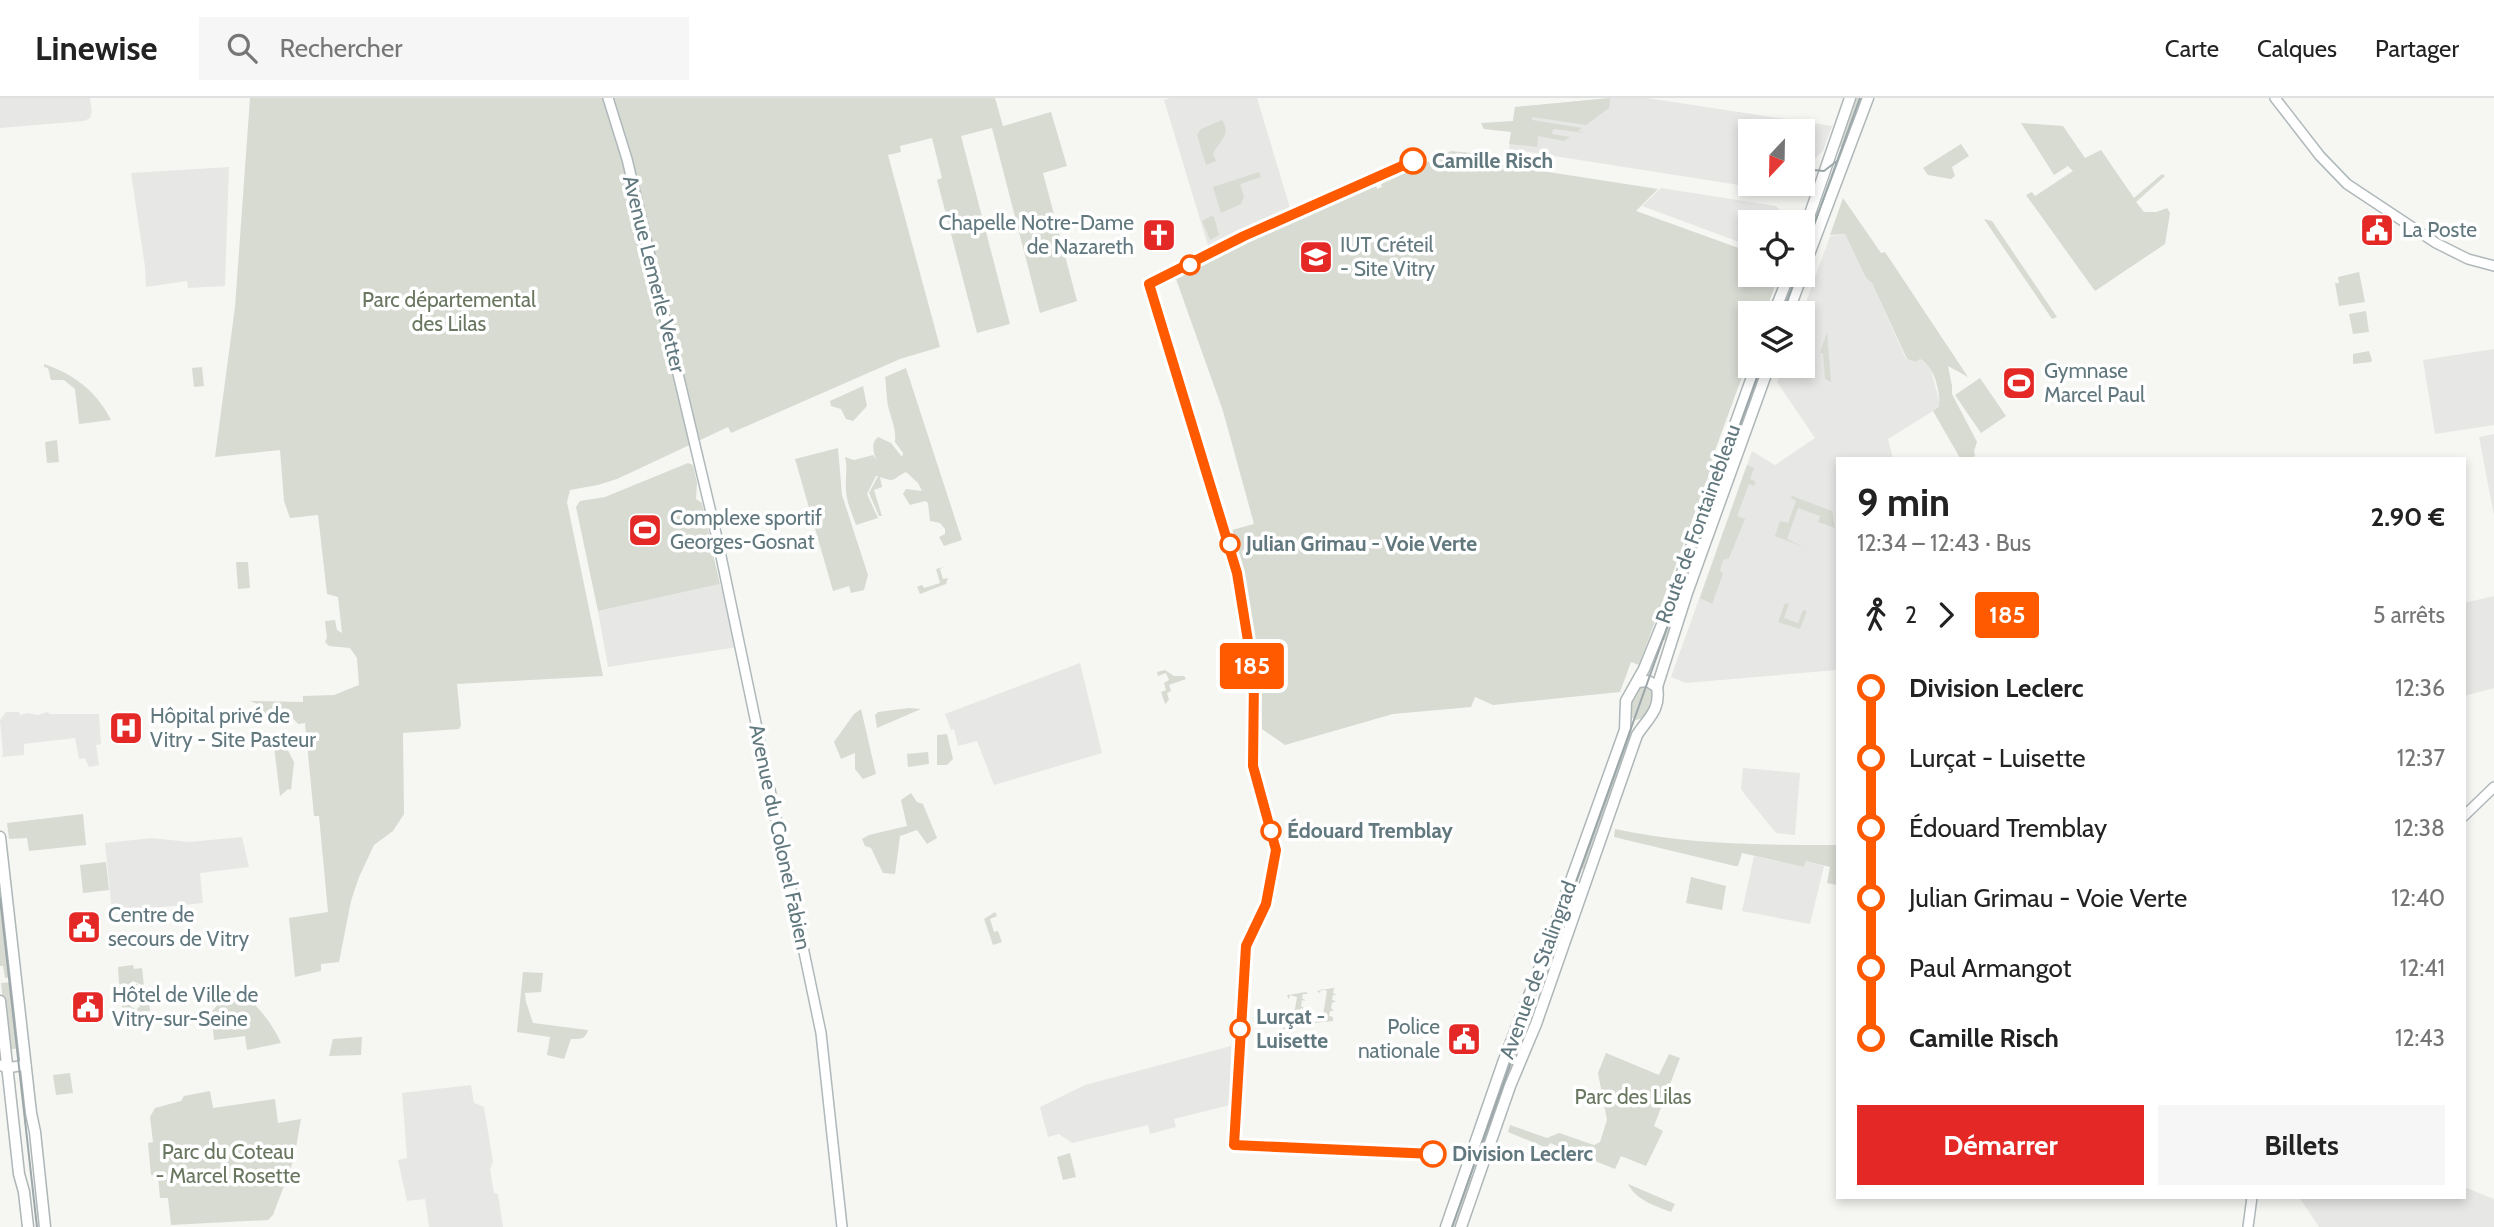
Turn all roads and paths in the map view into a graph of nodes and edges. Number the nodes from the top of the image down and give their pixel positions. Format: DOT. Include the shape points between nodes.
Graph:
graph roads {
  1 [pos="608,98"];
  2 [pos="1850,98"];
  3 [pos="1868,98"];
  4 [pos="2275,98"];
  5 [pos="1811,210"];
  6 [pos="1815,239"];
  7 [pos="2494,266"];
  8 [pos="1752,378"];
  9 [pos="1765,378"];
  10 [pos="697,450"];
  11 [pos="1638,682"];
  12 [pos="1657,687"];
  13 [pos="1625,712"];
  14 [pos="1646,723"];
  15 [pos="2494,787"];
  16 [pos="2466,814"];
  17 [pos="0,837"];
  18 [pos="0,1001"];
  19 [pos="26,1065"];
  20 [pos="3,1066"];
  21 [pos="2252,1199"];
  22 [pos="28,1227"];
  23 [pos="44,1227"];
  24 [pos="842,1227"];
  25 [pos="1446,1227"];
  26 [pos="1461,1227"];
  27 [pos="2248,1227"];
  1 -- 10 [label="street, Avenue Lemerle Vetter"];
  2 -- 5 [label="main road"];
  3 -- 6 [label="main road"];
  4 -- 7 [label="street" via="2347,184 2445,248"];
  8 -- 11 [label="main road, Route de Fontainebleau"];
  9 -- 12 [label="main road"];
  10 -- 24 [label="street, Avenue du Colonel Fabien" via="821,1032"];
  11 -- 12 [label="main road" via="1648,681"];
  11 -- 13 [label="main road" via="1627,697"];
  12 -- 14 [label="main road" via="1658,706"];
  13 -- 14 [label="main road" via="1633,723"];
  13 -- 25 [label="main road, Avenue de Stalingrad" via="1625,730"];
  14 -- 26 [label="main road, Avenue de Stalingrad" via="1635,738"];
  15 -- 16 [label="street"];
  17 -- 19 [label="main road"];
  18 -- 20 [label="main road"];
  19 -- 20 [label="street"];
  19 -- 23 [label="main road"];
  20 -- 22 [label="main road"];
  21 -- 27 [label="street"];
}
